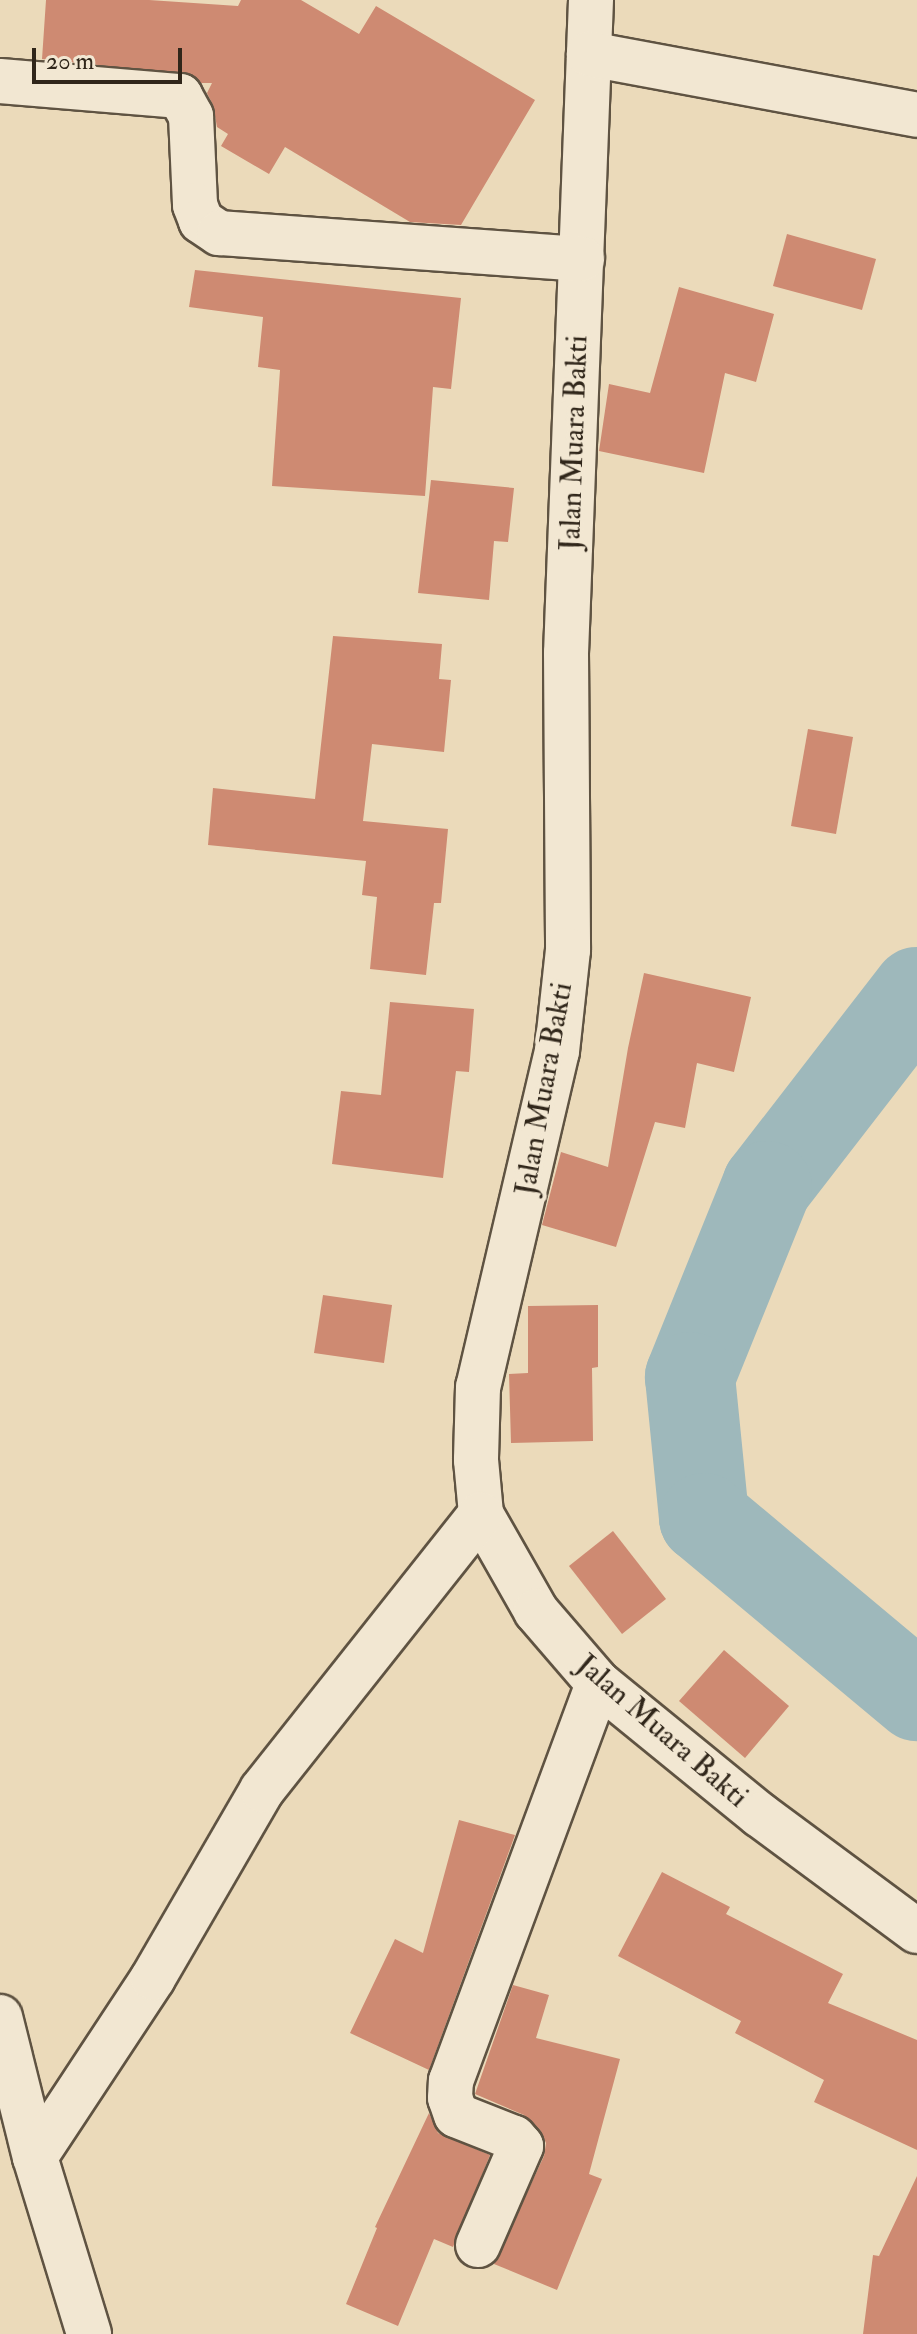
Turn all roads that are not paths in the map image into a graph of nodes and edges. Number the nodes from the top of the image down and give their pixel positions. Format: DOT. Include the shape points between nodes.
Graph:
graph roads {
  1 [pos="591,0"];
  2 [pos="589,54"];
  3 [pos="0,81"];
  4 [pos="917,115"];
  5 [pos="582,259"];
  6 [pos="481,1514"];
  7 [pos="598,1683"];
  8 [pos="917,1931"];
  9 [pos="0,2017"];
  10 [pos="35,2157"];
  11 [pos="478,2245"];
  12 [pos="89,2334"];
  1 -- 2 [label="street, Jalan Muara Bakti"];
  2 -- 4 [label="street"];
  2 -- 5 [label="street, Jalan Muara Bakti"];
  3 -- 5 [label="street" via="180,96 191,116 195,205 201,221 219,233"];
  5 -- 6 [label="street, Jalan Muara Bakti" via="566,653 568,950 557,1051 478,1387"];
  6 -- 7 [label="street, Jalan Muara Bakti" via="536,1611"];
  6 -- 10 [label="street" via="262,1790 153,1978"];
  7 -- 8 [label="street, Jalan Muara Bakti" via="760,1815"];
  7 -- 11 [label="street" via="451,2081 456,2115 514,2138 521,2146"];
  9 -- 10 [label="street"];
  10 -- 12 [label="street"];
}
